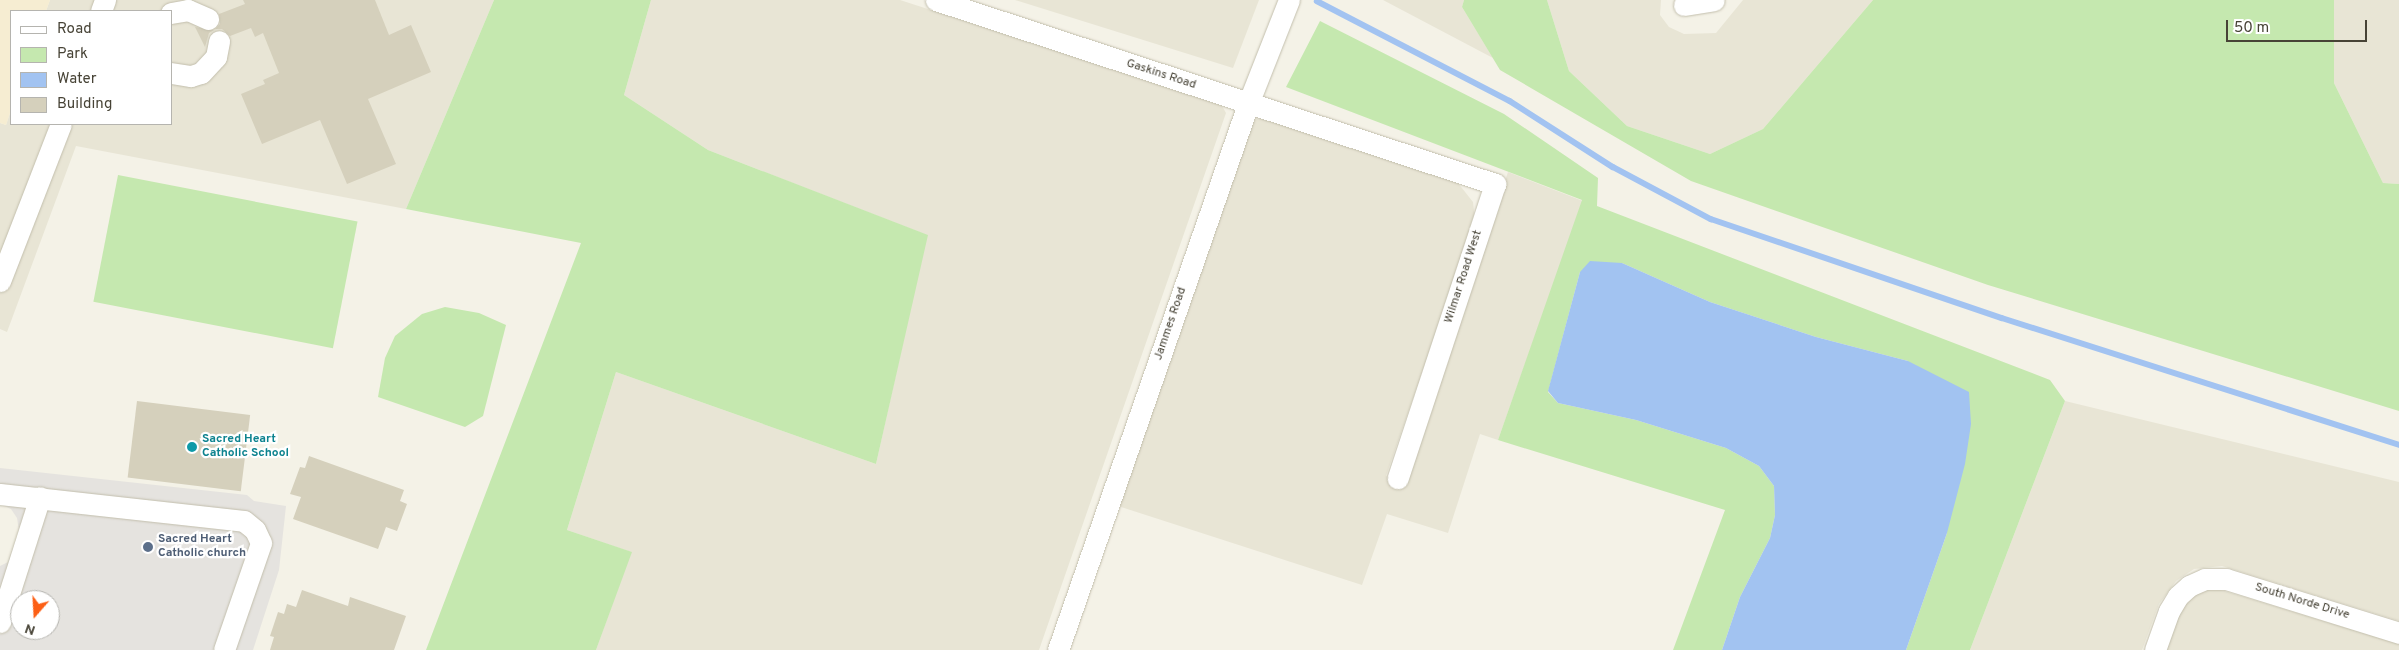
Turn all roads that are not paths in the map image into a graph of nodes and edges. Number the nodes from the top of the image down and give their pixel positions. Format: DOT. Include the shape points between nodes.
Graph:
graph roads {
  1 [pos="936,0"];
  2 [pos="1289,0"];
  3 [pos="1714,0"];
  4 [pos="1684,5"];
  5 [pos="172,13"];
  6 [pos="208,19"];
  7 [pos="218,41"];
  8 [pos="172,73"];
  9 [pos="1248,104"];
  10 [pos="60,125"];
  11 [pos="1386,149"];
  12 [pos="0,282"];
  13 [pos="1398,478"];
  14 [pos="0,494"];
  15 [pos="40,498"];
  16 [pos="0,622"];
  17 [pos="2399,633"];
  18 [pos="224,650"];
  19 [pos="1058,650"];
  20 [pos="2155,650"];
  1 -- 9 [label="street, Gaskins Road"];
  2 -- 9 [label="street, Jammes Road"];
  3 -- 4 [label="street"];
  5 -- 6 [label="street" via="188,10"];
  7 -- 8 [label="street" via="216,57 201,73 191,76"];
  9 -- 11 [label="street, Gaskins Road"];
  9 -- 19 [label="street, Jammes Road"];
  10 -- 12 [label="street"];
  11 -- 13 [label="street, Wilmar Road West" via="1495,184"];
  14 -- 15 [label="street"];
  15 -- 16 [label="street"];
  15 -- 18 [label="street" via="244,520 255,530 260,543"];
  17 -- 20 [label="street, South Norde Drive" via="2226,579 2205,579 2189,586 2178,596"];
}
